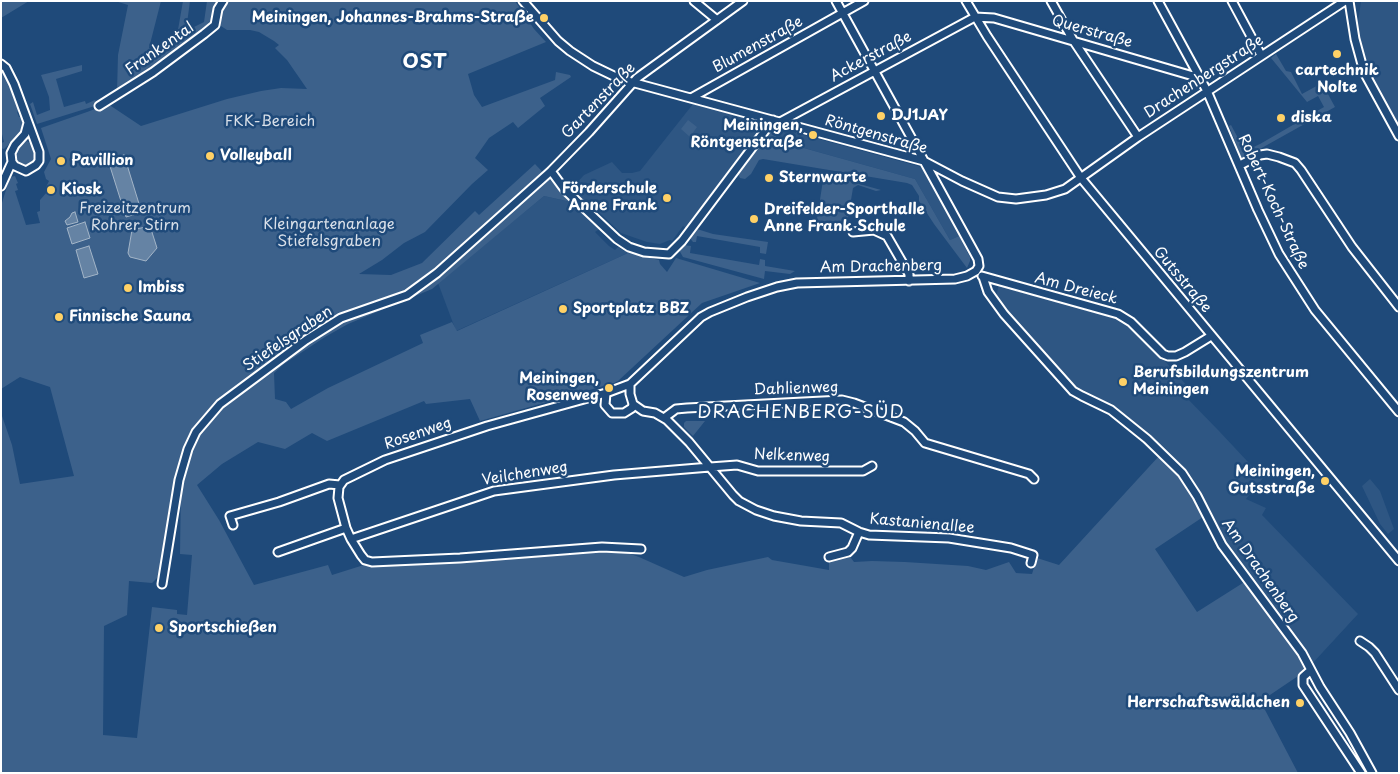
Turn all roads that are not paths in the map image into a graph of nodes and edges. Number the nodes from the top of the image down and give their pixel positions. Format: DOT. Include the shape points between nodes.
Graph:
graph roads {
  1 [pos="223,1"];
  2 [pos="523,1"];
  3 [pos="694,1"];
  4 [pos="743,1"];
  5 [pos="836,1"];
  6 [pos="864,1"];
  7 [pos="966,1"];
  8 [pos="1051,1"];
  9 [pos="1158,1"];
  10 [pos="1232,1"];
  11 [pos="1344,1"];
  12 [pos="1349,1"];
  13 [pos="843,13"];
  14 [pos="975,17"];
  15 [pos="717,20"];
  16 [pos="1073,40"];
  17 [pos="1261,55"];
  18 [pos="1,64"];
  19 [pos="876,71"];
  20 [pos="1200,78"];
  21 [pos="633,81"];
  22 [pos="1207,91"];
  23 [pos="691,98"];
  24 [pos="99,106"];
  25 [pos="777,121"];
  26 [pos="28,123"];
  27 [pos="1399,136"];
  28 [pos="1138,137"];
  29 [pos="924,161"];
  30 [pos="12,162"];
  31 [pos="1240,165"];
  32 [pos="551,171"];
  33 [pos="1081,178"];
  34 [pos="1,186"];
  35 [pos="853,232"];
  36 [pos="977,267"];
  37 [pos="983,277"];
  38 [pos="909,281"];
  39 [pos="1399,307"];
  40 [pos="1211,336"];
  41 [pos="630,384"];
  42 [pos="606,393"];
  43 [pos="633,404"];
  44 [pos="1399,412"];
  45 [pos="664,418"];
  46 [pos="872,466"];
  47 [pos="710,467"];
  48 [pos="1034,478"];
  49 [pos="340,485"];
  50 [pos="233,525"];
  51 [pos="346,528"];
  52 [pos="859,532"];
  53 [pos="351,538"];
  54 [pos="641,549"];
  55 [pos="278,552"];
  56 [pos="829,557"];
  57 [pos="1399,562"];
  58 [pos="1031,563"];
  59 [pos="162,584"];
  60 [pos="1360,641"];
  61 [pos="1311,670"];
  62 [pos="1399,690"];
  63 [pos="1361,773"];
  64 [pos="1372,773"];
  1 -- 24 [label="street, Frankental" via="215,25 153,72"];
  2 -- 21 [label="street, Röntgenstraße" via="558,41 581,60 620,79"];
  3 -- 15 [label="street"];
  4 -- 15 [label="street, Gartenstraße"];
  5 -- 13 [label="street, Am Dreieck"];
  6 -- 13 [label="street, Blumenstraße"];
  7 -- 14 [label="street, Gutsstraße"];
  8 -- 16 [label="street"];
  9 -- 20 [label="street, Robert-Koch-Straße"];
  10 -- 17 [label="street"];
  11 -- 17 [label="street, Drachenbergstraße"];
  12 -- 27 [label="street" via="1364,72"];
  13 -- 19 [label="street, Am Dreieck"];
  13 -- 23 [label="street, Blumenstraße"];
  14 -- 16 [label="street, Querstraße" via="994,18"];
  14 -- 19 [label="street, Ackerstraße"];
  14 -- 33 [label="street, Gutsstraße"];
  15 -- 21 [label="street, Gartenstraße"];
  16 -- 20 [label="street, Querstraße"];
  16 -- 28 [label="street"];
  17 -- 22 [label="street, Drachenbergstraße"];
  18 -- 26 [label="street" via="14,84"];
  19 -- 25 [label="street, Ackerstraße"];
  19 -- 29 [label="street, Am Dreieck"];
  20 -- 22 [label="street, Robert-Koch-Straße"];
  21 -- 23 [label="street, Röntgenstraße"];
  21 -- 32 [label="street, Gartenstraße"];
  22 -- 28 [label="street, Drachenbergstraße"];
  22 -- 31 [label="street, Robert-Koch-Straße"];
  23 -- 25 [label="street, Röntgenstraße"];
  25 -- 29 [label="street, Röntgenstraße"];
  25 -- 32 [label="street" via="669,254 644,252 617,239 565,190"];
  26 -- 30 [label="street" via="25,134 12,149"];
  26 -- 30 [label="street" via="39,152 39,161 26,171"];
  28 -- 33 [label="street, Drachenbergstraße"];
  29 -- 33 [label="street, Röntgenstraße" via="1004,198 1052,194"];
  29 -- 36 [label="street, Am Dreieck" via="978,259"];
  30 -- 34 [label="street"];
  31 -- 39 [label="street" via="1267,154 1295,163 1352,247"];
  31 -- 44 [label="street, Robert-Koch-Straße" via="1279,254 1298,286 1314,310"];
  32 -- 59 [label="street, Stiefelsgraben" via="460,253 406,295 341,318 220,404 196,432 188,449 179,480"];
  33 -- 40 [label="street, Gutsstraße"];
  35 -- 38 [label="street" via="879,231 887,236 909,274"];
  36 -- 37 [label="street, Am Dreieck"];
  36 -- 38 [label="street, Am Drachenberg" via="968,276 955,279"];
  37 -- 40 [label="street, Am Dreieck" via="1118,314 1168,356 1191,350"];
  37 -- 61 [label="street, Am Drachenberg" via="988,292 1004,314 1073,390 1111,410 1182,473 1222,545 1302,653"];
  38 -- 41 [label="street, Am Drachenberg" via="797,283 747,297 701,317"];
  40 -- 57 [label="street, Gutsstraße"];
  41 -- 42 [label="street, Rosenweg"];
  41 -- 43 [label="street"];
  42 -- 43 [label="street" via="606,405 612,413 624,413"];
  42 -- 49 [label="street, Rosenweg" via="486,426 398,455 347,478"];
  43 -- 45 [label="street, Kastanienallee"];
  45 -- 47 [label="street, Kastanienallee" via="676,427"];
  45 -- 48 [label="street, Dahlienweg" via="676,409 842,400 904,422 925,443"];
  46 -- 47 [label="street, Nelkenweg" via="863,471 758,472 737,465"];
  47 -- 52 [label="street, Kastanienallee" via="739,501 756,510 802,521 841,524"];
  47 -- 53 [label="street, Veilchenweg" via="614,475 494,491"];
  49 -- 50 [label="street, Rosenweg" via="328,484 230,516"];
  49 -- 51 [label="street" via="338,498"];
  51 -- 53 [label="street"];
  51 -- 55 [label="street"];
  52 -- 56 [label="street, Kastanienallee" via="848,552"];
  52 -- 58 [label="street, Kastanienallee" via="949,538 1011,548 1033,555"];
  53 -- 54 [label="street" via="361,556 372,562 602,547"];
  60 -- 62 [label="street" via="1375,653"];
  61 -- 63 [label="street" via="1302,677 1303,685"];
  61 -- 64 [label="street, Am Drachenberg"];
}
